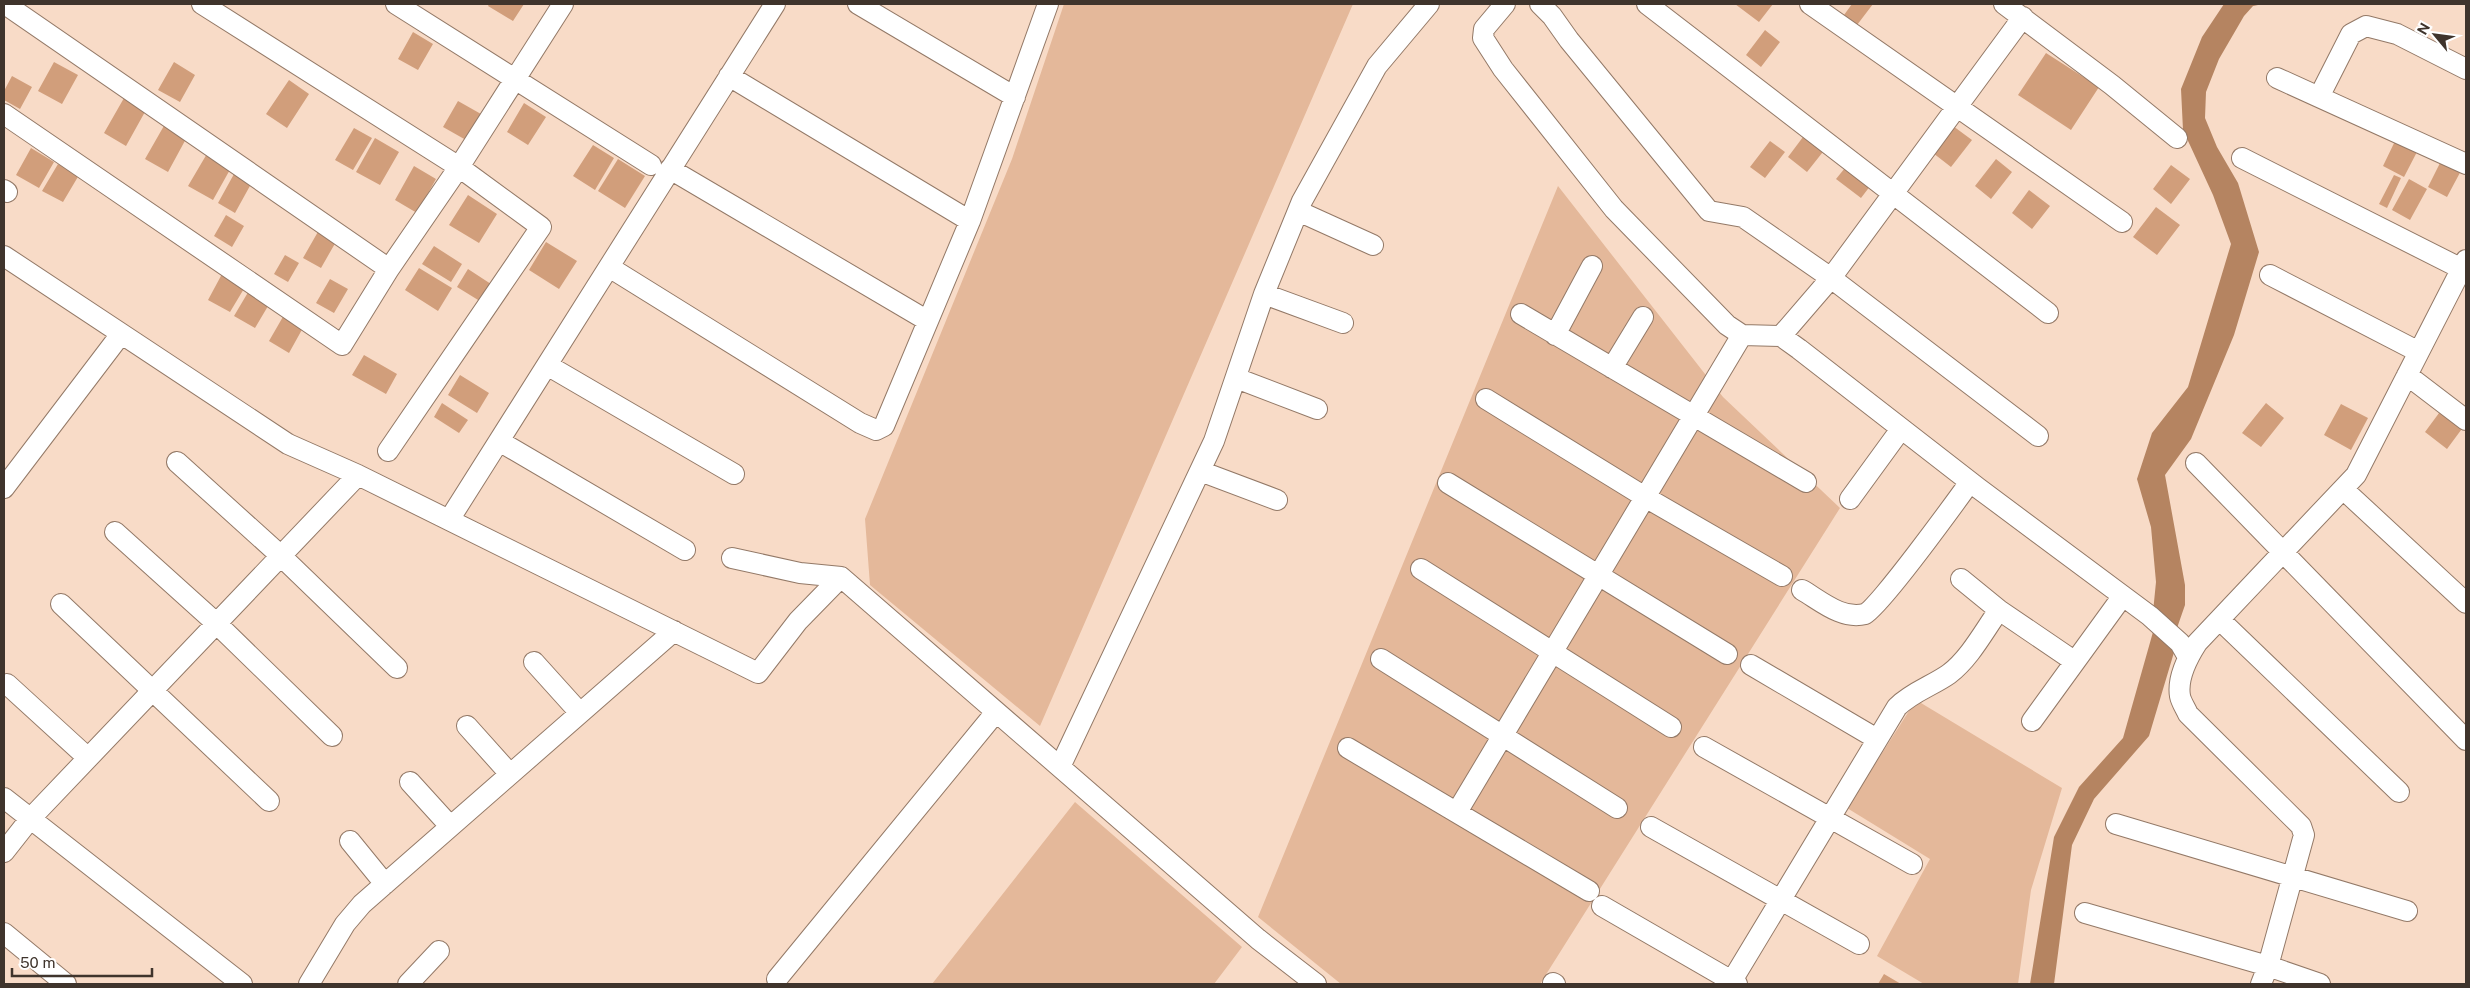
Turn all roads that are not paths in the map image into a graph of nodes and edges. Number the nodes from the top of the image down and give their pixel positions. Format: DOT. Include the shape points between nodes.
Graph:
graph roads {
  1 [pos="5,4"];
  2 [pos="202,4"];
  3 [pos="396,4"];
  4 [pos="563,4"];
  5 [pos="775,4"];
  6 [pos="858,4"];
  7 [pos="1048,4"];
  8 [pos="1429,4"];
  9 [pos="1505,4"];
  10 [pos="1540,4"];
  11 [pos="1647,4"];
  12 [pos="1810,4"];
  13 [pos="2004,4"];
  14 [pos="2023,17"];
  15 [pos="2466,69"];
  16 [pos="729,76"];
  17 [pos="2277,78"];
  18 [pos="514,79"];
  19 [pos="2319,97"];
  20 [pos="1015,98"];
  21 [pos="1959,107"];
  22 [pos="4,114"];
  23 [pos="2177,138"];
  24 [pos="2242,158"];
  25 [pos="2466,164"];
  26 [pos="459,167"];
  27 [pos="661,167"];
  28 [pos="1894,194"];
  29 [pos="1298,211"];
  30 [pos="970,220"];
  31 [pos="2122,222"];
  32 [pos="1373,245"];
  33 [pos="4,256"];
  34 [pos="2464,265"];
  35 [pos="1592,266"];
  36 [pos="609,267"];
  37 [pos="389,269"];
  38 [pos="2270,275"];
  39 [pos="1831,278"];
  40 [pos="1264,294"];
  41 [pos="2048,313"];
  42 [pos="1521,314"];
  43 [pos="1643,317"];
  44 [pos="928,321"];
  45 [pos="1342,323"];
  46 [pos="121,334"];
  47 [pos="1555,335"];
  48 [pos="1742,335"];
  49 [pos="1781,336"];
  50 [pos="2419,352"];
  51 [pos="547,365"];
  52 [pos="1612,368"];
  53 [pos="2408,375"];
  54 [pos="1236,378"];
  55 [pos="1486,399"];
  56 [pos="1316,408"];
  57 [pos="1693,415"];
  58 [pos="2466,420"];
  59 [pos="1901,429"];
  60 [pos="2038,436"];
  61 [pos="499,442"];
  62 [pos="388,451"];
  63 [pos="177,462"];
  64 [pos="2196,463"];
  65 [pos="1200,471"];
  66 [pos="734,474"];
  67 [pos="358,475"];
  68 [pos="1806,482"];
  69 [pos="1970,482"];
  70 [pos="1448,483"];
  71 [pos="4,488"];
  72 [pos="2343,489"];
  73 [pos="1645,497"];
  74 [pos="1850,499"];
  75 [pos="1277,500"];
  76 [pos="449,520"];
  77 [pos="115,532"];
  78 [pos="685,550"];
  79 [pos="2283,554"];
  80 [pos="280,556"];
  81 [pos="732,558"];
  82 [pos="1421,569"];
  83 [pos="1599,573"];
  84 [pos="1782,576"];
  85 [pos="841,577"];
  86 [pos="1961,579"];
  87 [pos="1802,590"];
  88 [pos="2122,597"];
  89 [pos="2466,603"];
  90 [pos="61,604"];
  91 [pos="1999,610"];
  92 [pos="2220,620"];
  93 [pos="216,624"];
  94 [pos="674,631"];
  95 [pos="2184,650"];
  96 [pos="1553,653"];
  97 [pos="1727,654"];
  98 [pos="1381,659"];
  99 [pos="2074,661"];
  100 [pos="534,662"];
  101 [pos="1751,665"];
  102 [pos="397,668"];
  103 [pos="7,684"];
  104 [pos="152,691"];
  105 [pos="996,712"];
  106 [pos="580,713"];
  107 [pos="2032,721"];
  108 [pos="467,726"];
  109 [pos="1671,728"];
  110 [pos="1502,735"];
  111 [pos="332,736"];
  112 [pos="1877,740"];
  113 [pos="2466,740"];
  114 [pos="1704,747"];
  115 [pos="1348,748"];
  116 [pos="88,758"];
  117 [pos="1060,767"];
  118 [pos="510,774"];
  119 [pos="410,782"];
  120 [pos="2399,792"];
  121 [pos="4,798"];
  122 [pos="269,801"];
  123 [pos="1617,808"];
  124 [pos="1457,812"];
  125 [pos="1830,818"];
  126 [pos="30,819"];
  127 [pos="2116,824"];
  128 [pos="450,826"];
  129 [pos="1651,827"];
  130 [pos="350,842"];
  131 [pos="4,852"];
  132 [pos="1912,864"];
  133 [pos="2293,877"];
  134 [pos="385,884"];
  135 [pos="1589,892"];
  136 [pos="1781,900"];
  137 [pos="1602,906"];
  138 [pos="2407,912"];
  139 [pos="2085,913"];
  140 [pos="4,933"];
  141 [pos="1859,944"];
  142 [pos="439,951"];
  143 [pos="2264,975"];
  144 [pos="777,979"];
  145 [pos="1733,983"];
  146 [pos="66,984"];
  147 [pos="242,984"];
  148 [pos="309,984"];
  149 [pos="408,984"];
  150 [pos="1316,984"];
  151 [pos="2320,984"];
  1 -- 37 [label="street"];
  2 -- 26 [label="street"];
  3 -- 18 [label="street"];
  4 -- 18 [label="street"];
  5 -- 16 [label="street"];
  6 -- 20 [label="street"];
  7 -- 20 [label="street"];
  8 -- 29 [label="street" via="1377,66"];
  9 -- 48 [label="street" via="1484,29 1483,38 1503,69 1614,209 1726,326"];
  10 -- 39 [label="street" via="1709,211 1743,217"];
  11 -- 28 [label="street"];
  12 -- 21 [label="street"];
  13 -- 14 [label="street"];
  14 -- 21 [label="street"];
  14 -- 23 [label="street"];
  15 -- 19 [label="street" via="2397,34 2366,26 2350,34"];
  16 -- 27 [label="street"];
  16 -- 30 [label="street"];
  17 -- 19 [label="street"];
  18 -- 26 [label="street"];
  18 -- 27 [label="street"];
  19 -- 25 [label="street"];
  20 -- 30 [label="street"];
  21 -- 28 [label="street"];
  21 -- 31 [label="street"];
  22 -- 37 [label="street" via="342,345"];
  24 -- 34 [label="street"];
  26 -- 37 [label="street"];
  26 -- 62 [label="street" via="542,227"];
  27 -- 36 [label="street"];
  27 -- 44 [label="street"];
  28 -- 39 [label="street"];
  28 -- 41 [label="street"];
  29 -- 32 [label="street"];
  29 -- 40 [label="street"];
  30 -- 44 [label="street"];
  33 -- 46 [label="street"];
  34 -- 50 [label="street"];
  35 -- 47 [label="street"];
  36 -- 44 [label="street" via="876,430 884,426"];
  36 -- 51 [label="street"];
  38 -- 50 [label="street"];
  39 -- 49 [label="street"];
  39 -- 60 [label="street"];
  40 -- 45 [label="street"];
  40 -- 54 [label="street"];
  42 -- 47 [label="street"];
  43 -- 52 [label="street"];
  46 -- 67 [label="street" via="288,444"];
  46 -- 71 [label="street"];
  47 -- 52 [label="street"];
  48 -- 49 [label="street"];
  48 -- 57 [label="street"];
  49 -- 59 [label="street"];
  50 -- 53 [label="street"];
  51 -- 61 [label="street"];
  51 -- 66 [label="street"];
  52 -- 57 [label="street"];
  53 -- 58 [label="street"];
  53 -- 72 [label="street" via="2356,476"];
  54 -- 56 [label="street"];
  54 -- 65 [label="street"];
  55 -- 73 [label="street"];
  57 -- 68 [label="street"];
  57 -- 73 [label="street"];
  59 -- 69 [label="street"];
  59 -- 74 [label="street"];
  61 -- 76 [label="street"];
  61 -- 78 [label="street"];
  63 -- 80 [label="street"];
  64 -- 79 [label="street"];
  65 -- 75 [label="street"];
  65 -- 117 [label="street"];
  67 -- 76 [label="street"];
  67 -- 80 [label="street"];
  69 -- 87 [label="street" via="1868,613 1840,612"];
  69 -- 88 [label="street"];
  70 -- 83 [label="street"];
  72 -- 79 [label="street"];
  72 -- 89 [label="street"];
  73 -- 83 [label="street"];
  73 -- 84 [label="street"];
  76 -- 94 [label="street"];
  77 -- 93 [label="street"];
  79 -- 92 [label="street"];
  79 -- 113 [label="street"];
  80 -- 93 [label="street"];
  80 -- 102 [label="street"];
  81 -- 85 [label="street" via="800,573"];
  82 -- 96 [label="street"];
  83 -- 96 [label="street"];
  83 -- 97 [label="street"];
  85 -- 94 [label="street" via="798,621 758,673"];
  85 -- 105 [label="street"];
  86 -- 91 [label="street"];
  88 -- 95 [label="street" via="2150,616"];
  88 -- 99 [label="street"];
  90 -- 104 [label="street"];
  91 -- 99 [label="street"];
  91 -- 112 [label="street" via="1969,654 1949,674 1902,702"];
  92 -- 95 [label="street" via="2197,643"];
  92 -- 120 [label="street"];
  93 -- 104 [label="street"];
  93 -- 111 [label="street"];
  94 -- 106 [label="street"];
  95 -- 133 [label="street" via="2180,696 2188,714 2301,826 2304,835"];
  96 -- 109 [label="street"];
  96 -- 110 [label="street"];
  98 -- 110 [label="street"];
  99 -- 107 [label="street"];
  100 -- 106 [label="street"];
  101 -- 112 [label="street"];
  103 -- 116 [label="street"];
  104 -- 116 [label="street"];
  104 -- 122 [label="street"];
  105 -- 117 [label="street"];
  105 -- 144 [label="street"];
  106 -- 118 [label="street"];
  108 -- 118 [label="street"];
  110 -- 123 [label="street"];
  110 -- 124 [label="street"];
  112 -- 125 [label="street"];
  114 -- 125 [label="street"];
  115 -- 124 [label="street"];
  116 -- 126 [label="street"];
  117 -- 150 [label="street" via="1258,939"];
  118 -- 128 [label="street"];
  119 -- 128 [label="street"];
  121 -- 126 [label="street"];
  124 -- 135 [label="street"];
  125 -- 132 [label="street"];
  125 -- 136 [label="street"];
  126 -- 131 [label="street"];
  126 -- 147 [label="street"];
  127 -- 133 [label="street"];
  128 -- 134 [label="street"];
  129 -- 136 [label="street"];
  130 -- 134 [label="street"];
  133 -- 138 [label="street"];
  133 -- 143 [label="street"];
  134 -- 148 [label="street" via="344,924"];
  136 -- 141 [label="street"];
  136 -- 145 [label="street"];
  137 -- 145 [label="street"];
  139 -- 143 [label="street"];
  140 -- 146 [label="street"];
  142 -- 149 [label="street"];
  143 -- 151 [label="street"];
}
